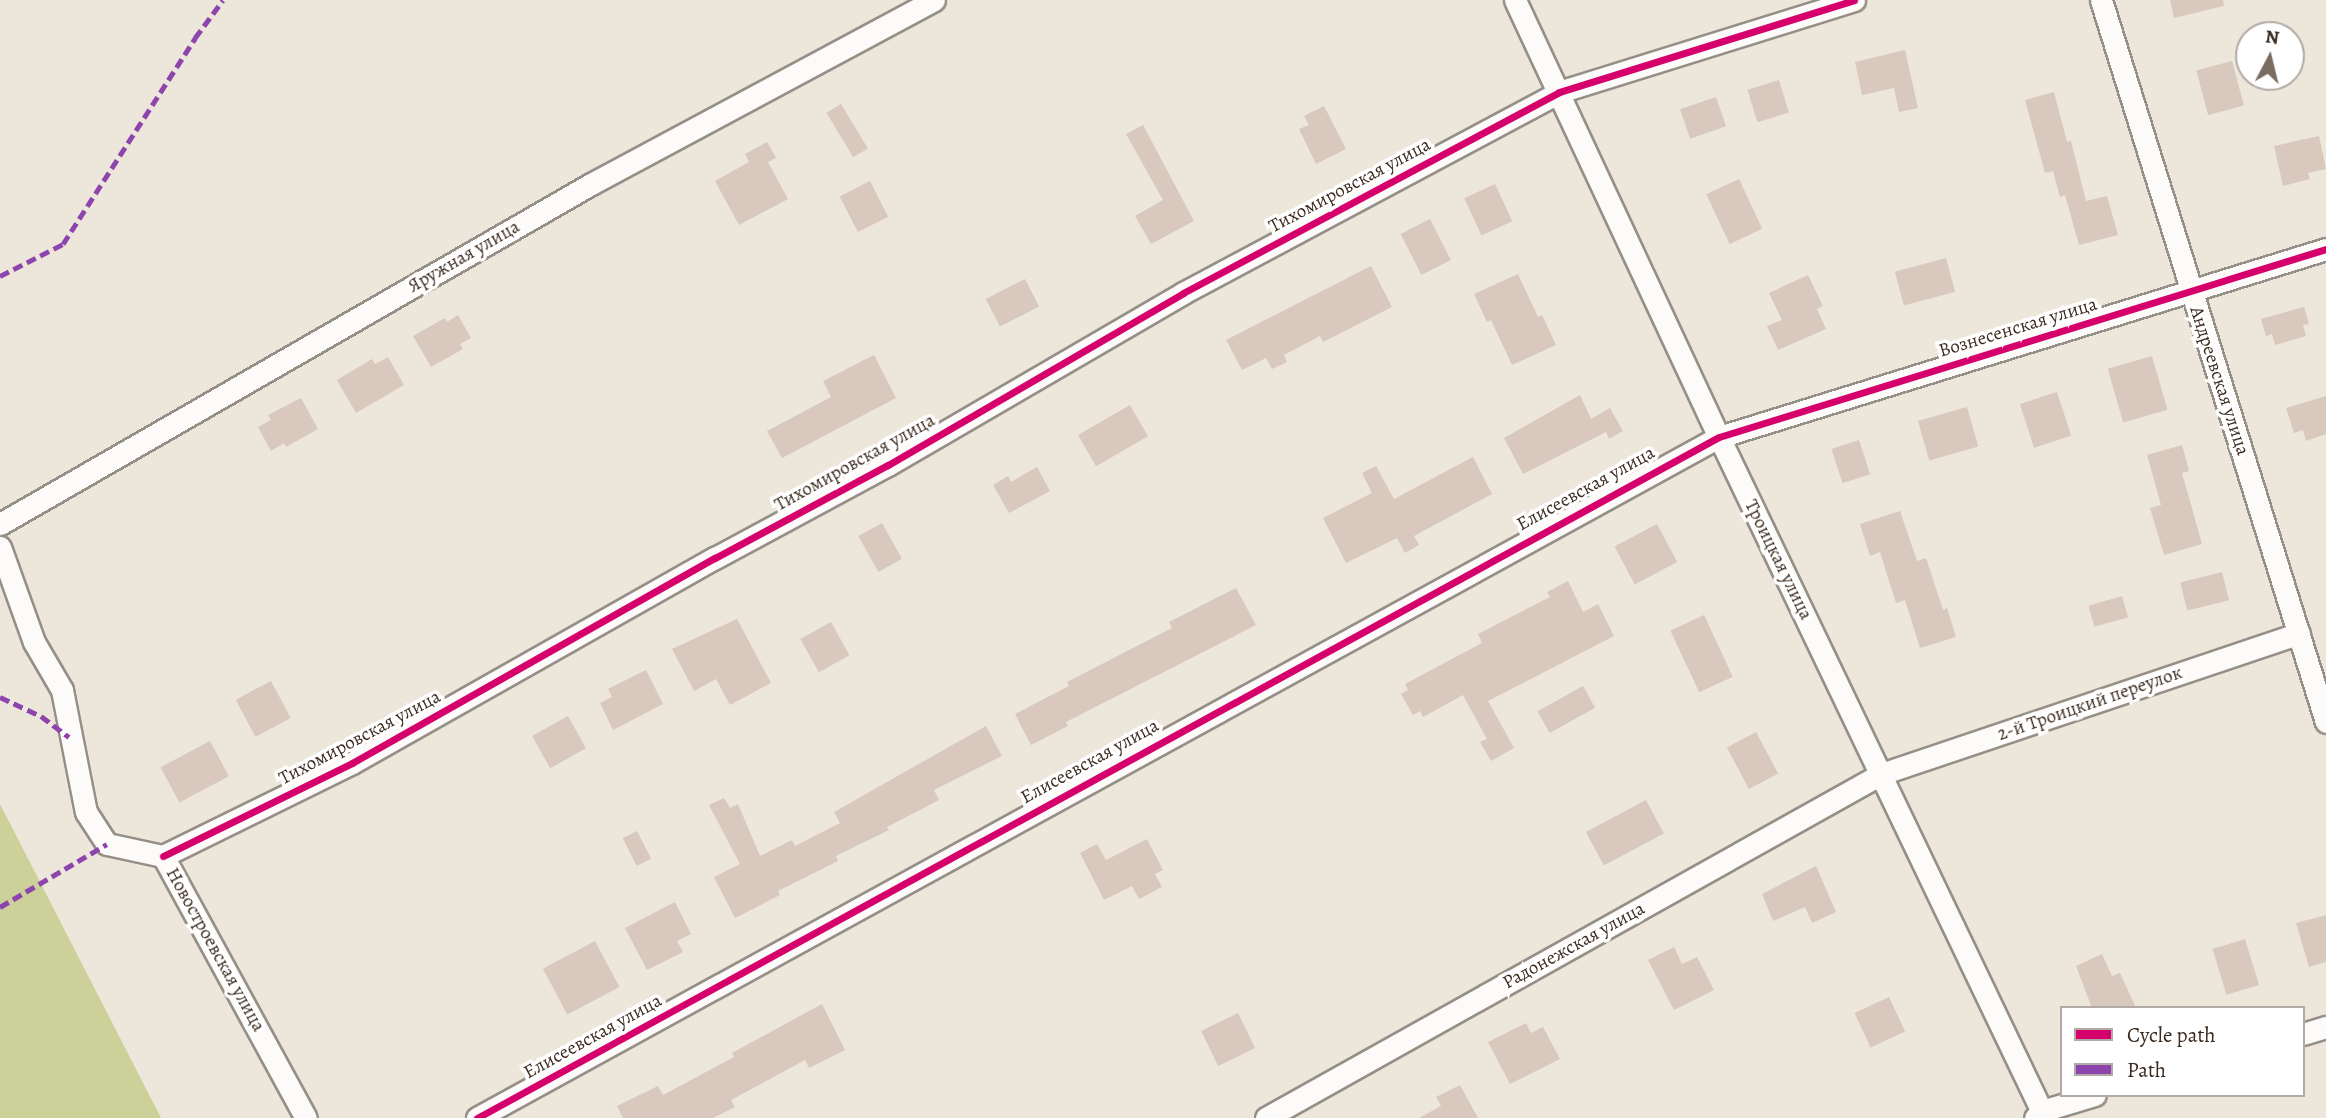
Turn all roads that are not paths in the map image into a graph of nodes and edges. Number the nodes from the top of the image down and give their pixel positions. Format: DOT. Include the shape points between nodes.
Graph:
graph roads {
  1 [pos="934,0"];
  2 [pos="1516,0"];
  3 [pos="1854,0"];
  4 [pos="2101,0"];
  5 [pos="1559,92"];
  6 [pos="2326,249"];
  7 [pos="2191,291"];
  8 [pos="1719,436"];
  9 [pos="0,524"];
  10 [pos="0,547"];
  11 [pos="2299,633"];
  12 [pos="2326,722"];
  13 [pos="1881,774"];
  14 [pos="163,856"];
  15 [pos="2326,1027"];
  16 [pos="2305,1033"];
  17 [pos="2090,1097"];
  18 [pos="2040,1116"];
  19 [pos="306,1118"];
  20 [pos="477,1118"];
  21 [pos="1266,1118"];
  1 -- 9 [label="street, Яружная улица" via="591,184"];
  2 -- 5 [label="street, Троицкая улица"];
  3 -- 5 [label="street, Тихомировская улица"];
  4 -- 7 [label="street, Андреевская улица"];
  5 -- 8 [label="street, Троицкая улица"];
  5 -- 14 [label="street, Тихомировская улица" via="1183,293 888,464 352,763"];
  6 -- 7 [label="street, Вознесенская улица"];
  7 -- 8 [label="street, Вознесенская улица"];
  7 -- 11 [label="street, Андреевская улица"];
  8 -- 13 [label="street, Троицкая улица"];
  8 -- 20 [label="street, Елисеевская улица"];
  10 -- 14 [label="street, Новостроевская улица" via="34,642 62,690 86,813 107,844"];
  11 -- 12 [label="street, Андреевская улица"];
  11 -- 13 [label="street, 2-й Троицкий переулок"];
  13 -- 18 [label="street, Троицкая улица"];
  13 -- 21 [label="street, Радонежская улица"];
  14 -- 19 [label="street, Новостроевская улица"];
  15 -- 16 [label="street"];
  17 -- 18 [label="street"];
}
